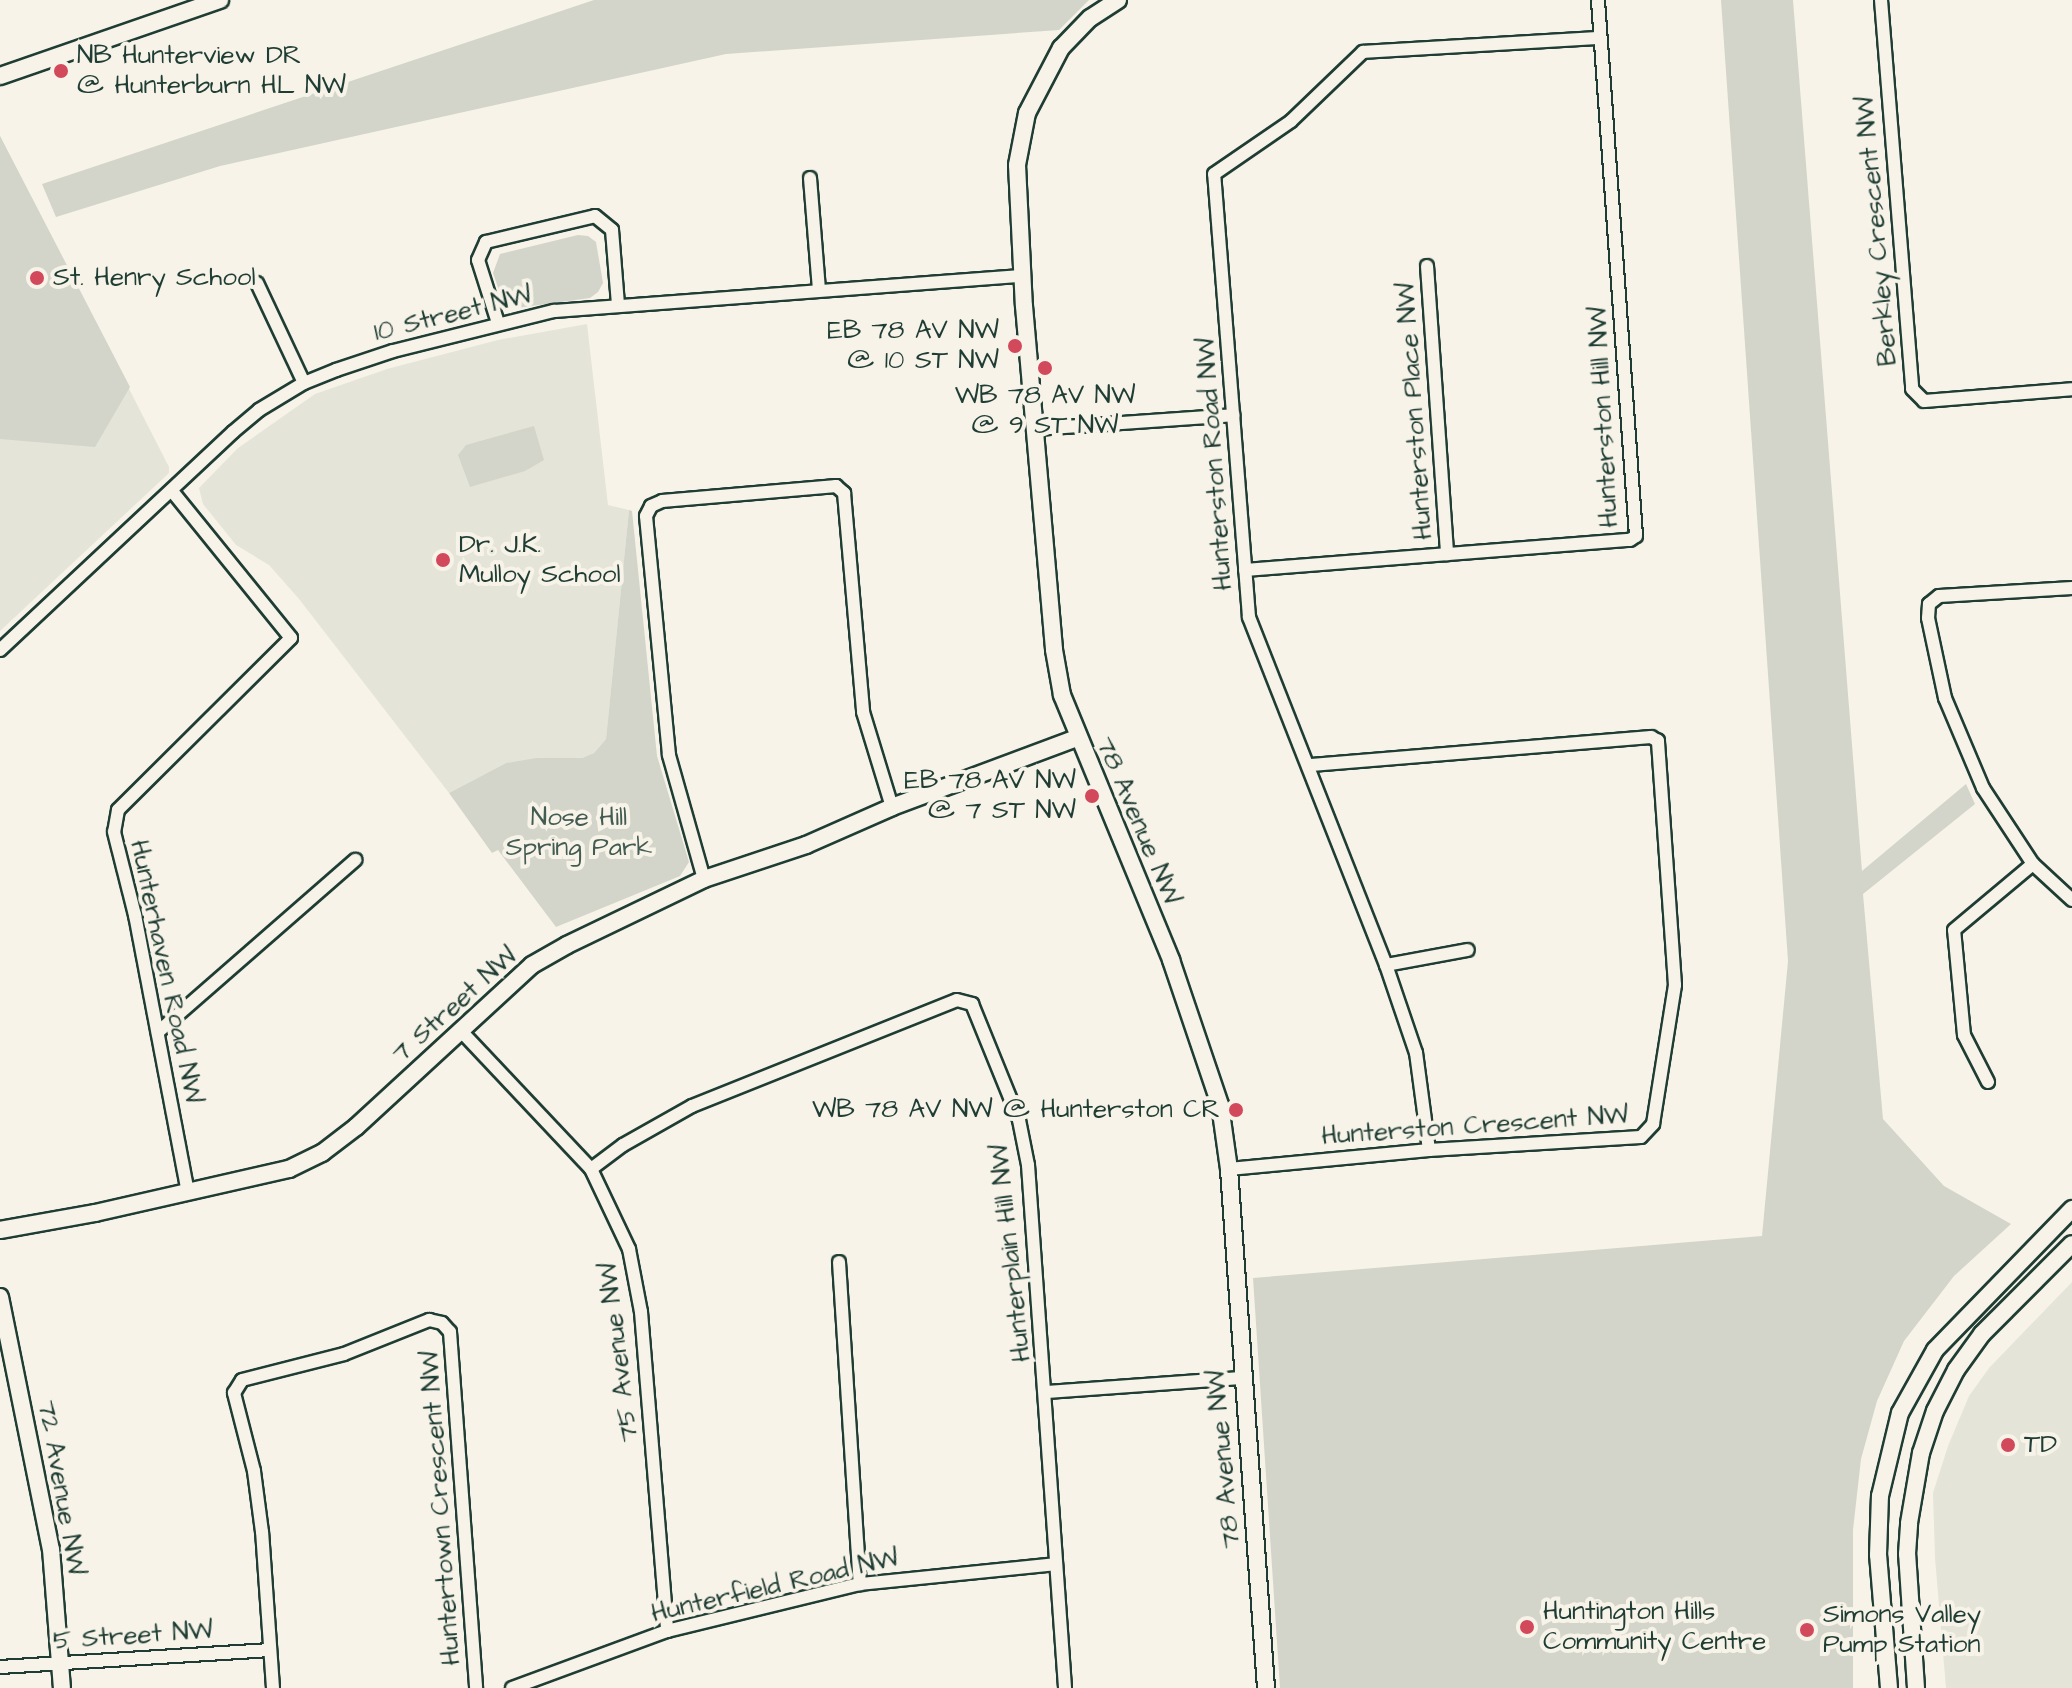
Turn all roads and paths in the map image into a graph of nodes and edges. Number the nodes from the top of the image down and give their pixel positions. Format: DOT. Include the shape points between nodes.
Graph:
graph roads {
  1 [pos="220,0"];
  2 [pos="1118,0"];
  3 [pos="1598,0"];
  4 [pos="1881,0"];
  5 [pos="1600,38"];
  6 [pos="0,76"];
  7 [pos="810,178"];
  8 [pos="1427,266"];
  9 [pos="1022,276"];
  10 [pos="257,283"];
  11 [pos="819,290"];
  12 [pos="618,305"];
  13 [pos="498,323"];
  14 [pos="304,383"];
  15 [pos="2072,389"];
  16 [pos="1234,415"];
  17 [pos="1035,429"];
  18 [pos="172,491"];
  19 [pos="1447,554"];
  20 [pos="1245,570"];
  21 [pos="2072,588"];
  22 [pos="0,650"];
  23 [pos="1077,738"];
  24 [pos="1308,765"];
  25 [pos="892,807"];
  26 [pos="355,860"];
  27 [pos="2033,864"];
  28 [pos="704,879"];
  29 [pos="2072,900"];
  30 [pos="1468,950"];
  31 [pos="1386,965"];
  32 [pos="461,1031"];
  33 [pos="158,1032"];
  34 [pos="1988,1082"];
  35 [pos="1429,1150"];
  36 [pos="591,1169"];
  37 [pos="1229,1169"];
  38 [pos="188,1192"];
  39 [pos="2072,1209"];
  40 [pos="0,1230"];
  41 [pos="2072,1244"];
  42 [pos="839,1262"];
  43 [pos="0,1297"];
  44 [pos="1242,1378"];
  45 [pos="1046,1392"];
  46 [pos="1056,1564"];
  47 [pos="860,1584"];
  48 [pos="667,1631"];
  49 [pos="269,1650"];
  50 [pos="60,1662"];
  51 [pos="0,1667"];
  52 [pos="1887,1670"];
  53 [pos="62,1688"];
  54 [pos="273,1688"];
  55 [pos="476,1688"];
  56 [pos="512,1688"];
  57 [pos="1065,1688"];
  58 [pos="1266,1688"];
  59 [pos="1880,1688"];
  60 [pos="1889,1688"];
  61 [pos="1916,1688"];
  1 -- 6 [label="street"];
  2 -- 9 [label="street, 78 Avenue NW" via="1090,18 1061,48 1027,113 1017,165"];
  3 -- 5 [label="street, Hunterston Hill NW"];
  4 -- 15 [label="street, Berkley Crescent NW" via="1912,389 1924,401"];
  5 -- 16 [label="street, Hunterston Road NW" via="1363,52 1291,121 1214,174"];
  5 -- 19 [label="street, Hunterston Hill NW" via="1636,536"];
  7 -- 11 [label="street"];
  8 -- 19 [label="street, Hunterston Place NW"];
  9 -- 11 [label="street, 10 Street NW"];
  9 -- 17 [label="street, 78 Avenue NW"];
  10 -- 14 [label="street"];
  11 -- 12 [label="street, 10 Street NW"];
  12 -- 13 [label="street, 10 Street NW"];
  12 -- 13 [label="street" via="612,230 595,216 486,242 478,260"];
  13 -- 14 [label="street, 10 Street NW" via="393,351"];
  14 -- 18 [label="street, 10 Street NW" via="259,410"];
  16 -- 17 [label="street"];
  16 -- 20 [label="street, Hunterston Road NW"];
  17 -- 23 [label="street, 78 Avenue NW" via="1054,650"];
  18 -- 22 [label="street, 10 Street NW"];
  18 -- 33 [label="street, Hunterhaven Road NW" via="291,638 118,810 114,832"];
  19 -- 20 [label="street, Hunterston Hill NW"];
  20 -- 24 [label="street, Hunterston Road NW" via="1249,617"];
  21 -- 27 [label="street" via="1939,596 1929,604 1945,698 1983,788"];
  23 -- 25 [label="street, 7 Street NW"];
  23 -- 37 [label="street, 78 Avenue NW" via="1171,960 1220,1105"];
  24 -- 31 [label="street, Hunterston Road NW"];
  24 -- 35 [label="street, Hunterston Crescent NW" via="1651,737 1658,741 1675,985 1653,1124 1641,1137"];
  25 -- 28 [label="street, 7 Street NW" via="806,845"];
  25 -- 28 [label="street" via="863,712 844,493 836,486 662,501 646,516 669,755"];
  26 -- 33 [label="street"];
  27 -- 29 [label="street"];
  27 -- 34 [label="street" via="1954,930 1964,1035"];
  28 -- 32 [label="street, 7 Street NW" via="532,965"];
  30 -- 31 [label="street"];
  31 -- 35 [label="street, Hunterston Road NW" via="1416,1053"];
  32 -- 36 [label="street, 75 Avenue NW"];
  32 -- 38 [label="street, 7 Street NW" via="322,1153 281,1172"];
  33 -- 38 [label="street, Hunterhaven Road NW"];
  35 -- 37 [label="street, Hunterston Crescent NW"];
  36 -- 45 [label="street, Hunterplain Hill NW" via="692,1106 957,1000 972,1004 1019,1120 1028,1165"];
  36 -- 48 [label="street, 75 Avenue NW" via="618,1219 636,1271"];
  37 -- 44 [label="street, 78 Avenue NW"];
  38 -- 40 [label="street, 7 Street NW"];
  39 -- 52 [label="street" via="1935,1350 1900,1413 1880,1496 1878,1555"];
  41 -- 61 [label="street" via="1982,1334 1935,1411 1921,1453 1909,1523"];
  42 -- 47 [label="street"];
  43 -- 50 [label="street, 72 Avenue NW" via="51,1549"];
  44 -- 45 [label="street"];
  44 -- 58 [label="street, 78 Avenue NW"];
  45 -- 46 [label="street, Hunterplain Hill NW"];
  46 -- 47 [label="street, Hunterfield Road NW"];
  46 -- 57 [label="street, Hunterplain Hill NW"];
  47 -- 48 [label="street, Hunterfield Road NW"];
  48 -- 56 [label="street, Hunterfield Road NW"];
  49 -- 50 [label="street, 5 Street NW"];
  49 -- 54 [label="street, Huntertown Crescent NW"];
  49 -- 55 [label="street, Huntertown Crescent NW" via="258,1501 234,1393 242,1380 344,1354 429,1320 450,1332"];
  50 -- 51 [label="street, 5 Street NW"];
  50 -- 53 [label="street, 72 Avenue NW"];
  52 -- 59 [label="street"];
  52 -- 60 [label="street"];
}
